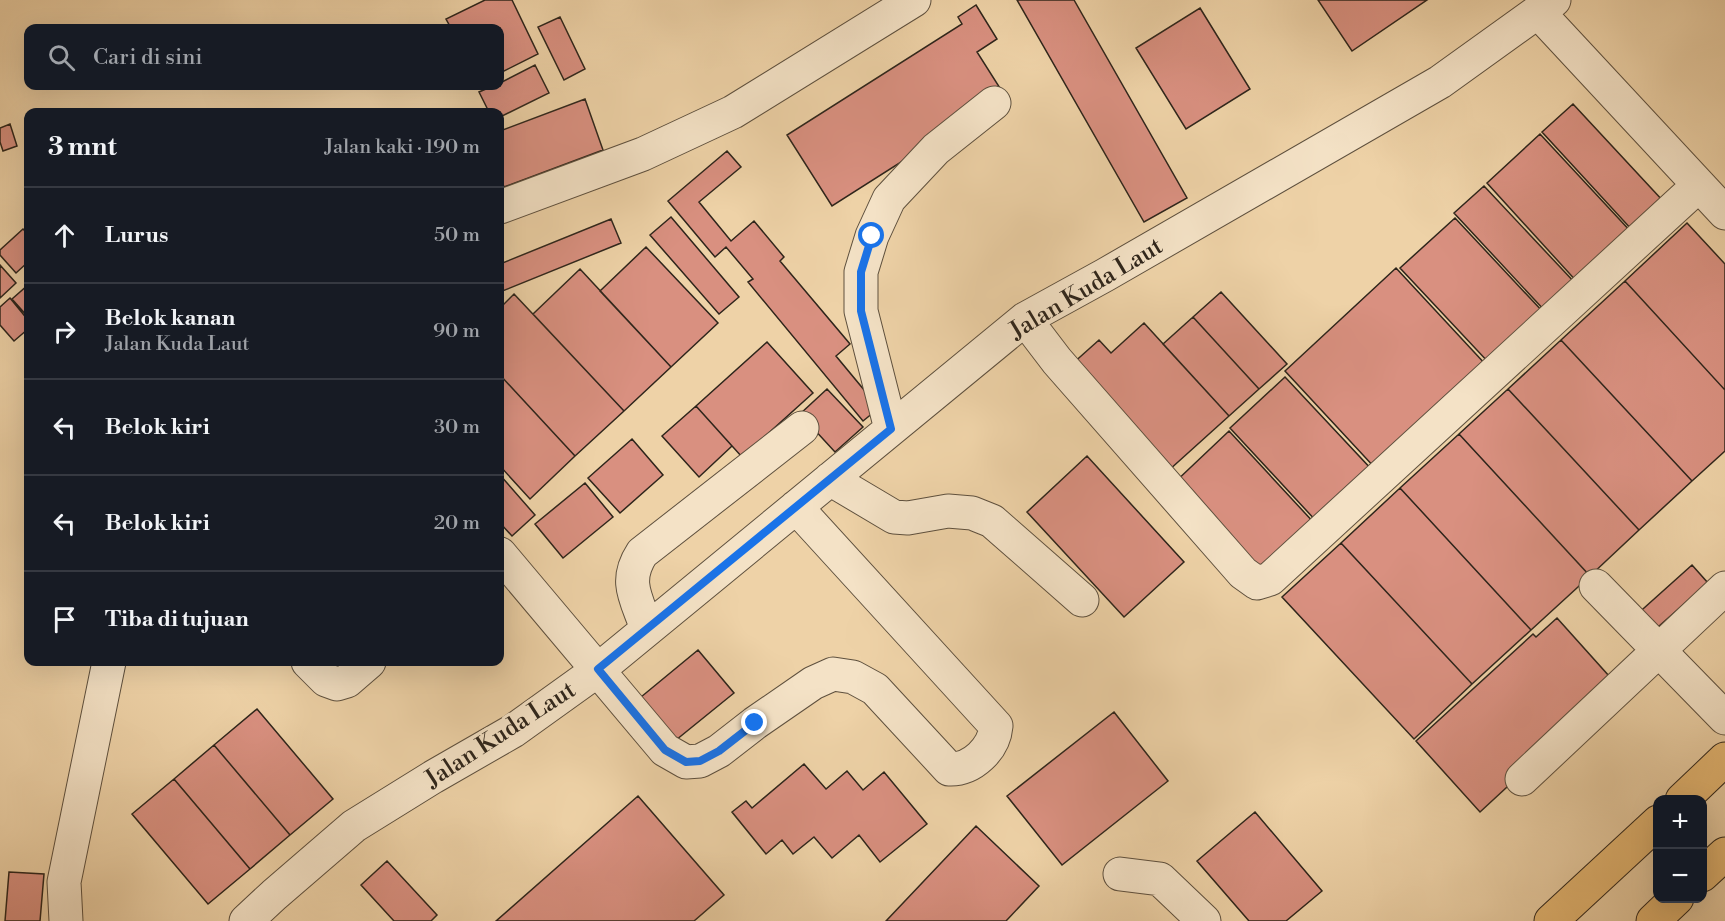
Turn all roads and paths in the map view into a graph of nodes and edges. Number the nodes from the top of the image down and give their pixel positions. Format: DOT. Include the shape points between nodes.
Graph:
graph roads {
  1 [pos="914,0"];
  2 [pos="1547,6"];
  3 [pos="994,103"];
  4 [pos="1699,185"];
  5 [pos="504,206"];
  6 [pos="1725,213"];
  7 [pos="1024,319"];
  8 [pos="802,428"];
  9 [pos="891,429"];
  10 [pos="830,479"];
  11 [pos="796,507"];
  12 [pos="504,559"];
  13 [pos="1596,586"];
  14 [pos="1725,588"];
  15 [pos="1082,600"];
  16 [pos="647,628"];
  17 [pos="1658,650"];
  18 [pos="108,666"];
  19 [pos="312,666"];
  20 [pos="364,666"];
  21 [pos="598,669"];
  22 [pos="1725,718"];
  23 [pos="1725,759"];
  24 [pos="1522,779"];
  25 [pos="1687,795"];
  26 [pos="1653,827"];
  27 [pos="1120,874"];
  28 [pos="1672,903"];
  29 [pos="66,921"];
  30 [pos="246,921"];
  31 [pos="1204,921"];
  32 [pos="1551,921"];
  33 [pos="1653,921"];
  1 -- 5 [label="lane" via="733,112 644,154"];
  2 -- 4 [label="lane"];
  2 -- 7 [label="lane, Jalan Kuda Laut" via="1440,82"];
  3 -- 9 [label="lane" via="936,149 897,191 872,236 861,272 861,311"];
  4 -- 6 [label="lane"];
  4 -- 7 [label="lane" via="1270,579 1257,583 1243,573"];
  7 -- 9 [label="lane, Jalan Kuda Laut"];
  8 -- 16 [label="lane" via="642,553 634,565 632,583"];
  9 -- 10 [label="lane, Jalan Kuda Laut"];
  10 -- 11 [label="lane, Jalan Kuda Laut"];
  10 -- 15 [label="lane" via="894,517 948,511 972,513 992,521"];
  11 -- 16 [label="lane, Jalan Kuda Laut"];
  11 -- 21 [label="lane" via="996,726 995,737 977,759 962,769 949,769 875,689 853,677 833,674 813,683 719,751 700,761 686,762 665,750"];
  12 -- 21 [label="lane"];
  13 -- 17 [label="lane"];
  14 -- 17 [label="lane"];
  16 -- 21 [label="lane, Jalan Kuda Laut"];
  17 -- 22 [label="lane"];
  17 -- 24 [label="lane"];
  18 -- 29 [label="lane" via="64,882"];
  19 -- 20 [label="lane" via="326,680 337,684"];
  21 -- 30 [label="lane, Jalan Kuda Laut" via="513,731 354,826"];
  23 -- 25 [label="main road"];
  26 -- 32 [label="main road"];
  27 -- 31 [label="lane" via="1160,879"];
  28 -- 33 [label="main road"];
}
